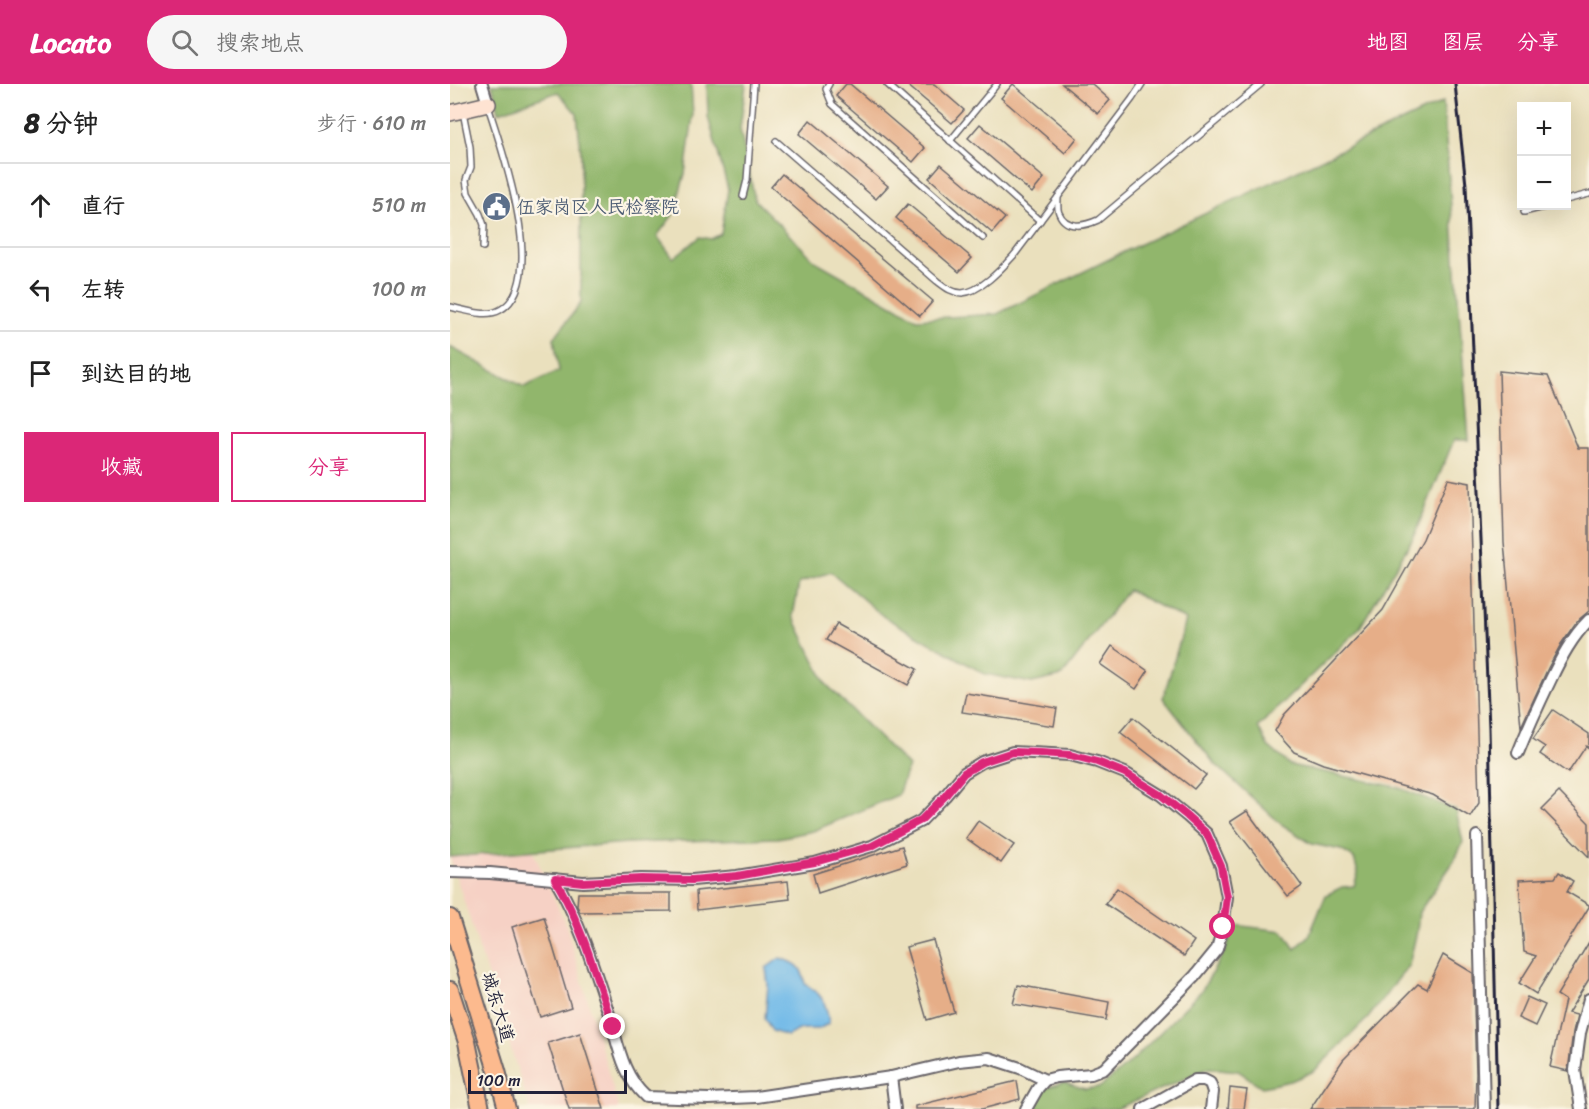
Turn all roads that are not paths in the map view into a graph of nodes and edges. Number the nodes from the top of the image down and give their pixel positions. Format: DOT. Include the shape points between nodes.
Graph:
graph roads {
  1 [pos="482,84"];
  2 [pos="754,84"];
  3 [pos="829,84"];
  4 [pos="887,84"];
  5 [pos="998,84"];
  6 [pos="1142,84"];
  7 [pos="1261,84"];
  8 [pos="488,104"];
  9 [pos="456,111"];
  10 [pos="776,141"];
  11 [pos="950,141"];
  12 [pos="1589,194"];
  13 [pos="743,196"];
  14 [pos="1058,197"];
  15 [pos="1571,199"];
  16 [pos="1532,210"];
  17 [pos="1524,212"];
  18 [pos="1040,221"];
  19 [pos="983,238"];
  20 [pos="483,247"];
  21 [pos="450,307"];
  22 [pos="1589,620"];
  23 [pos="1518,753"];
  24 [pos="1477,836"];
  25 [pos="450,872"];
  26 [pos="555,879"];
  27 [pos="450,918"];
  28 [pos="450,990"];
  29 [pos="1589,999"];
  30 [pos="891,1077"];
  31 [pos="1046,1080"];
  32 [pos="481,1109"];
  33 [pos="507,1109"];
  34 [pos="895,1109"];
  35 [pos="1026,1109"];
  36 [pos="1143,1109"];
  37 [pos="1211,1109"];
  38 [pos="1484,1109"];
  39 [pos="1581,1109"];
  1 -- 8 [label="street"];
  2 -- 13 [label="lane"];
  3 -- 19 [label="lane" via="826,89 832,104"];
  4 -- 11 [label="lane"];
  5 -- 11 [label="lane"];
  6 -- 14 [label="lane"];
  7 -- 14 [label="lane" via="1098,220 1085,226 1072,225 1058,212"];
  8 -- 9 [label="street"];
  8 -- 21 [label="lane" via="519,215 522,258 518,287 512,300 499,311 482,313"];
  9 -- 20 [label="lane" via="470,147 471,167 466,180 484,225"];
  10 -- 18 [label="lane" via="950,291 963,293 994,276"];
  11 -- 18 [label="lane"];
  12 -- 15 [label="lane"];
  14 -- 18 [label="lane"];
  16 -- 17 [label="lane"];
  22 -- 23 [label="street" via="1563,654"];
  24 -- 38 [label="street"];
  25 -- 26 [label="street"];
  26 -- 30 [label="street" via="585,942 624,1066 646,1097 756,1097"];
  26 -- 31 [label="street" via="692,880 815,862 872,846 921,820 964,773 982,762 1013,752 1070,755 1125,773 1161,795 1207,834 1221,866 1227,897 1223,927 1217,949 1195,976 1104,1069"];
  27 -- 33 [label="main road, 城东大道"];
  28 -- 32 [label="main road" via="467,1042"];
  29 -- 39 [label="street" via="1575,1070"];
  30 -- 31 [label="street" via="989,1058"];
  30 -- 34 [label="street"];
  31 -- 35 [label="street"];
  36 -- 37 [label="street" via="1194,1080 1210,1083"];
}
